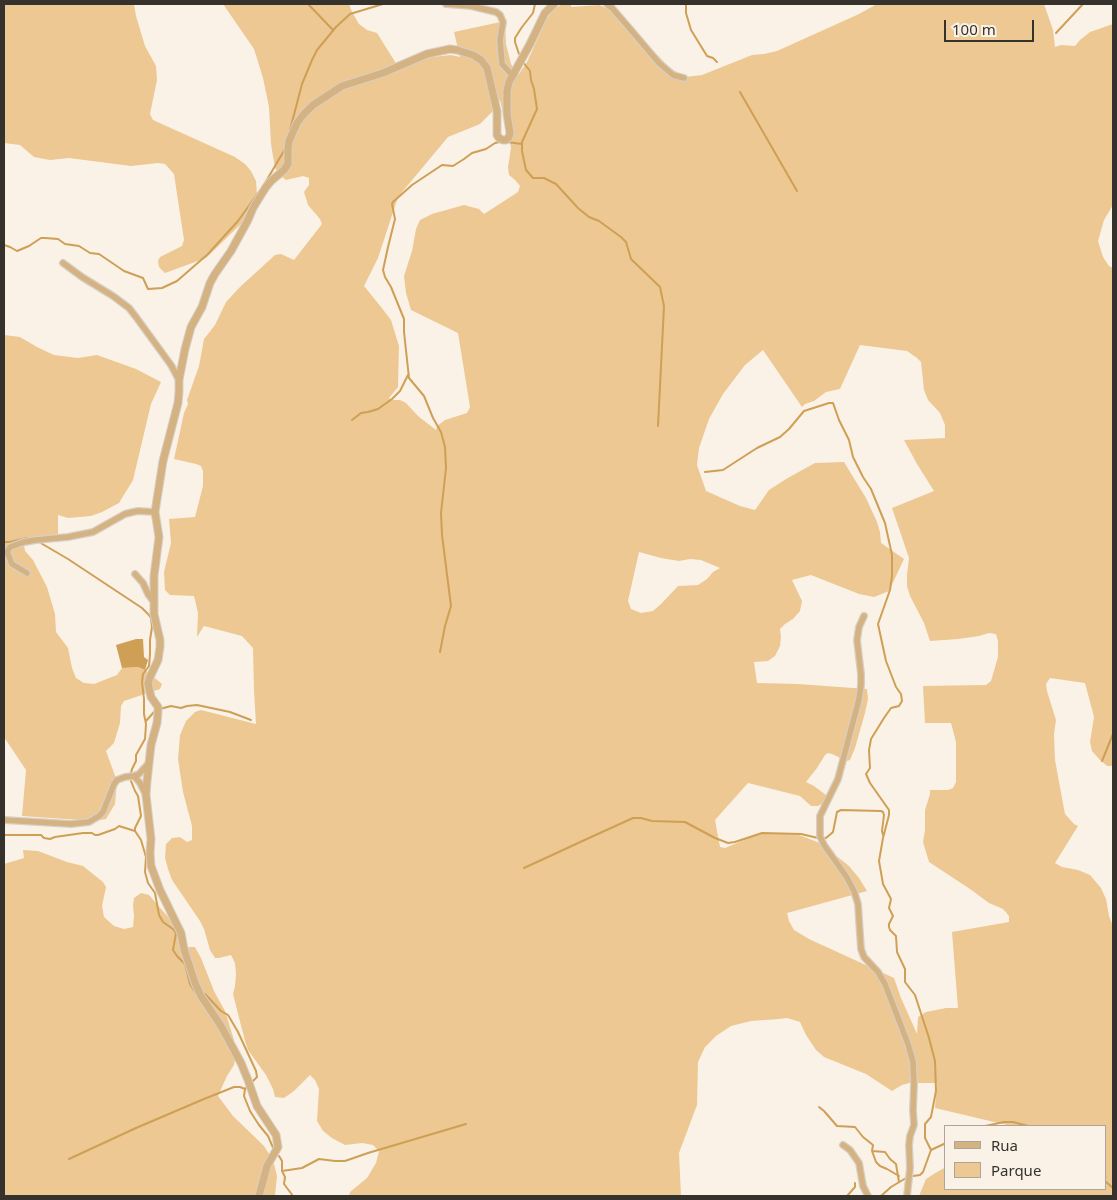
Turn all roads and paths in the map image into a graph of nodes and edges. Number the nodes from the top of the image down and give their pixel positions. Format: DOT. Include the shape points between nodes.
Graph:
graph roads {
  1 [pos="446,4"];
  2 [pos="554,4"];
  3 [pos="606,4"];
  4 [pos="512,75"];
  5 [pos="684,78"];
  6 [pos="63,263"];
  7 [pos="179,380"];
  8 [pos="155,512"];
  9 [pos="27,573"];
  10 [pos="135,574"];
  11 [pos="154,602"];
  12 [pos="864,616"];
  13 [pos="149,762"];
  14 [pos="134,776"];
  15 [pos="146,795"];
  16 [pos="4,820"];
  17 [pos="843,1145"];
  18 [pos="259,1196"];
  19 [pos="868,1196"];
  20 [pos="907,1196"];
  1 -- 4 [label="street" via="471,6 500,15 503,22 500,40 502,64"];
  2 -- 4 [label="street" via="545,13"];
  3 -- 5 [label="street" via="658,63 672,75"];
  4 -- 7 [label="street" via="507,91 510,133 506,140 497,135 497,111 487,68 473,55 450,49 427,54 342,86 303,114 293,130 288,164 266,186 210,283 189,334"];
  6 -- 7 [label="street" via="129,308"];
  7 -- 8 [label="street" via="178,403 163,461"];
  8 -- 9 [label="street" via="124,514 93,532 10,547 7,552 12,564"];
  8 -- 11 [label="street" via="159,537"];
  10 -- 11 [label="street"];
  11 -- 13 [label="street" via="160,647 148,683 158,712"];
  12 -- 20 [label="street" via="857,640 861,674 859,699 838,779 820,816 820,836 854,891 861,949 885,984 913,1062 914,1125 909,1145"];
  13 -- 14 [label="street"];
  13 -- 15 [label="street"];
  14 -- 15 [label="street"];
  14 -- 16 [label="street" via="117,780 103,812 89,822"];
  15 -- 18 [label="street" via="154,876 181,933 198,990 222,1026 257,1106 276,1135 278,1147 267,1166"];
  17 -- 19 [label="street" via="858,1163"];
}
